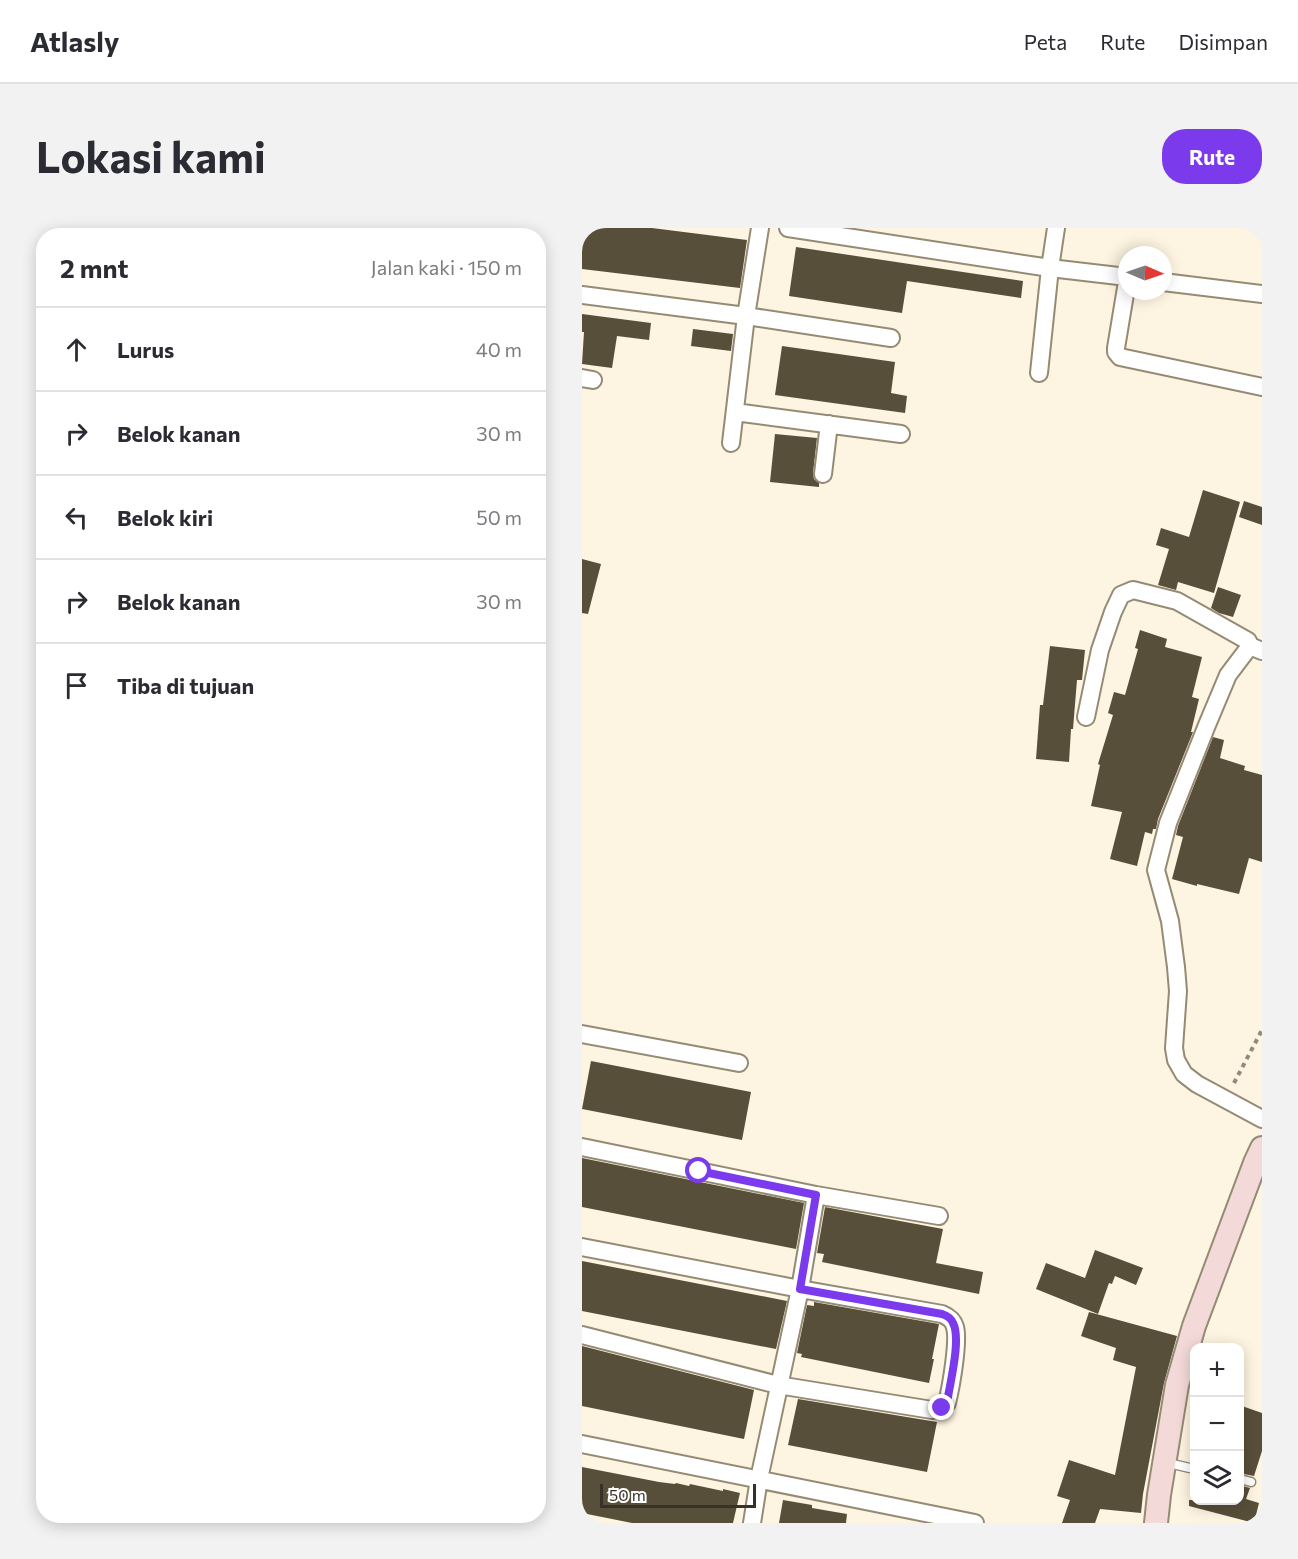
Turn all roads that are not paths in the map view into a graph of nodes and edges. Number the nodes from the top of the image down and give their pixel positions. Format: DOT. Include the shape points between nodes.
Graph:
graph roads {
  1 [pos="760,228"];
  2 [pos="788,228"];
  3 [pos="1056,228"];
  4 [pos="1050,268"];
  5 [pos="1118,278"];
  6 [pos="1172,283"];
  7 [pos="1262,294"];
  8 [pos="582,295"];
  9 [pos="1124,300"];
  10 [pos="746,316"];
  11 [pos="891,338"];
  12 [pos="1040,373"];
  13 [pos="1262,387"];
  14 [pos="735,412"];
  15 [pos="829,424"];
  16 [pos="901,434"];
  17 [pos="731,443"];
  18 [pos="823,474"];
  19 [pos="1256,649"];
  20 [pos="1086,717"];
  21 [pos="582,1034"];
  22 [pos="739,1063"];
  23 [pos="1262,1119"];
  24 [pos="582,1147"];
  25 [pos="1260,1159"];
  26 [pos="816,1195"];
  27 [pos="939,1216"];
  28 [pos="582,1247"];
  29 [pos="800,1289"];
  30 [pos="582,1335"];
  31 [pos="778,1385"];
  32 [pos="582,1444"];
  33 [pos="1164,1462"];
  34 [pos="1190,1468"];
  35 [pos="759,1479"];
  36 [pos="1244,1480"];
  37 [pos="1251,1482"];
  38 [pos="752,1523"];
  39 [pos="975,1523"];
  40 [pos="1156,1523"];
  1 -- 10 [label="street"];
  2 -- 4 [label="street"];
  3 -- 4 [label="street"];
  4 -- 5 [label="street"];
  4 -- 12 [label="street"];
  6 -- 7 [label="street"];
  8 -- 10 [label="street"];
  9 -- 13 [label="street" via="1116,348 1120,357"];
  10 -- 11 [label="street"];
  10 -- 14 [label="street"];
  14 -- 15 [label="street"];
  14 -- 17 [label="street"];
  15 -- 16 [label="street"];
  15 -- 18 [label="street"];
  19 -- 20 [label="street" via="1177,601 1133,590 1127,592 1121,595 1113,612 1100,650"];
  19 -- 23 [label="street" via="1228,675 1168,823 1156,870 1170,921 1176,967 1175,1056 1184,1074 1197,1084"];
  21 -- 22 [label="street"];
  24 -- 26 [label="street"];
  25 -- 33 [label="street" via="1194,1326 1177,1385"];
  26 -- 27 [label="street"];
  26 -- 29 [label="street"];
  28 -- 29 [label="street"];
  29 -- 31 [label="street"];
  29 -- 31 [label="street" via="949,1317 957,1338 948,1397 945,1406 932,1410"];
  30 -- 31 [label="street"];
  31 -- 35 [label="street"];
  32 -- 35 [label="street"];
  33 -- 34 [label="lane"];
  33 -- 40 [label="street"];
  35 -- 38 [label="street"];
  35 -- 39 [label="street"];
  36 -- 37 [label="lane"];
}
